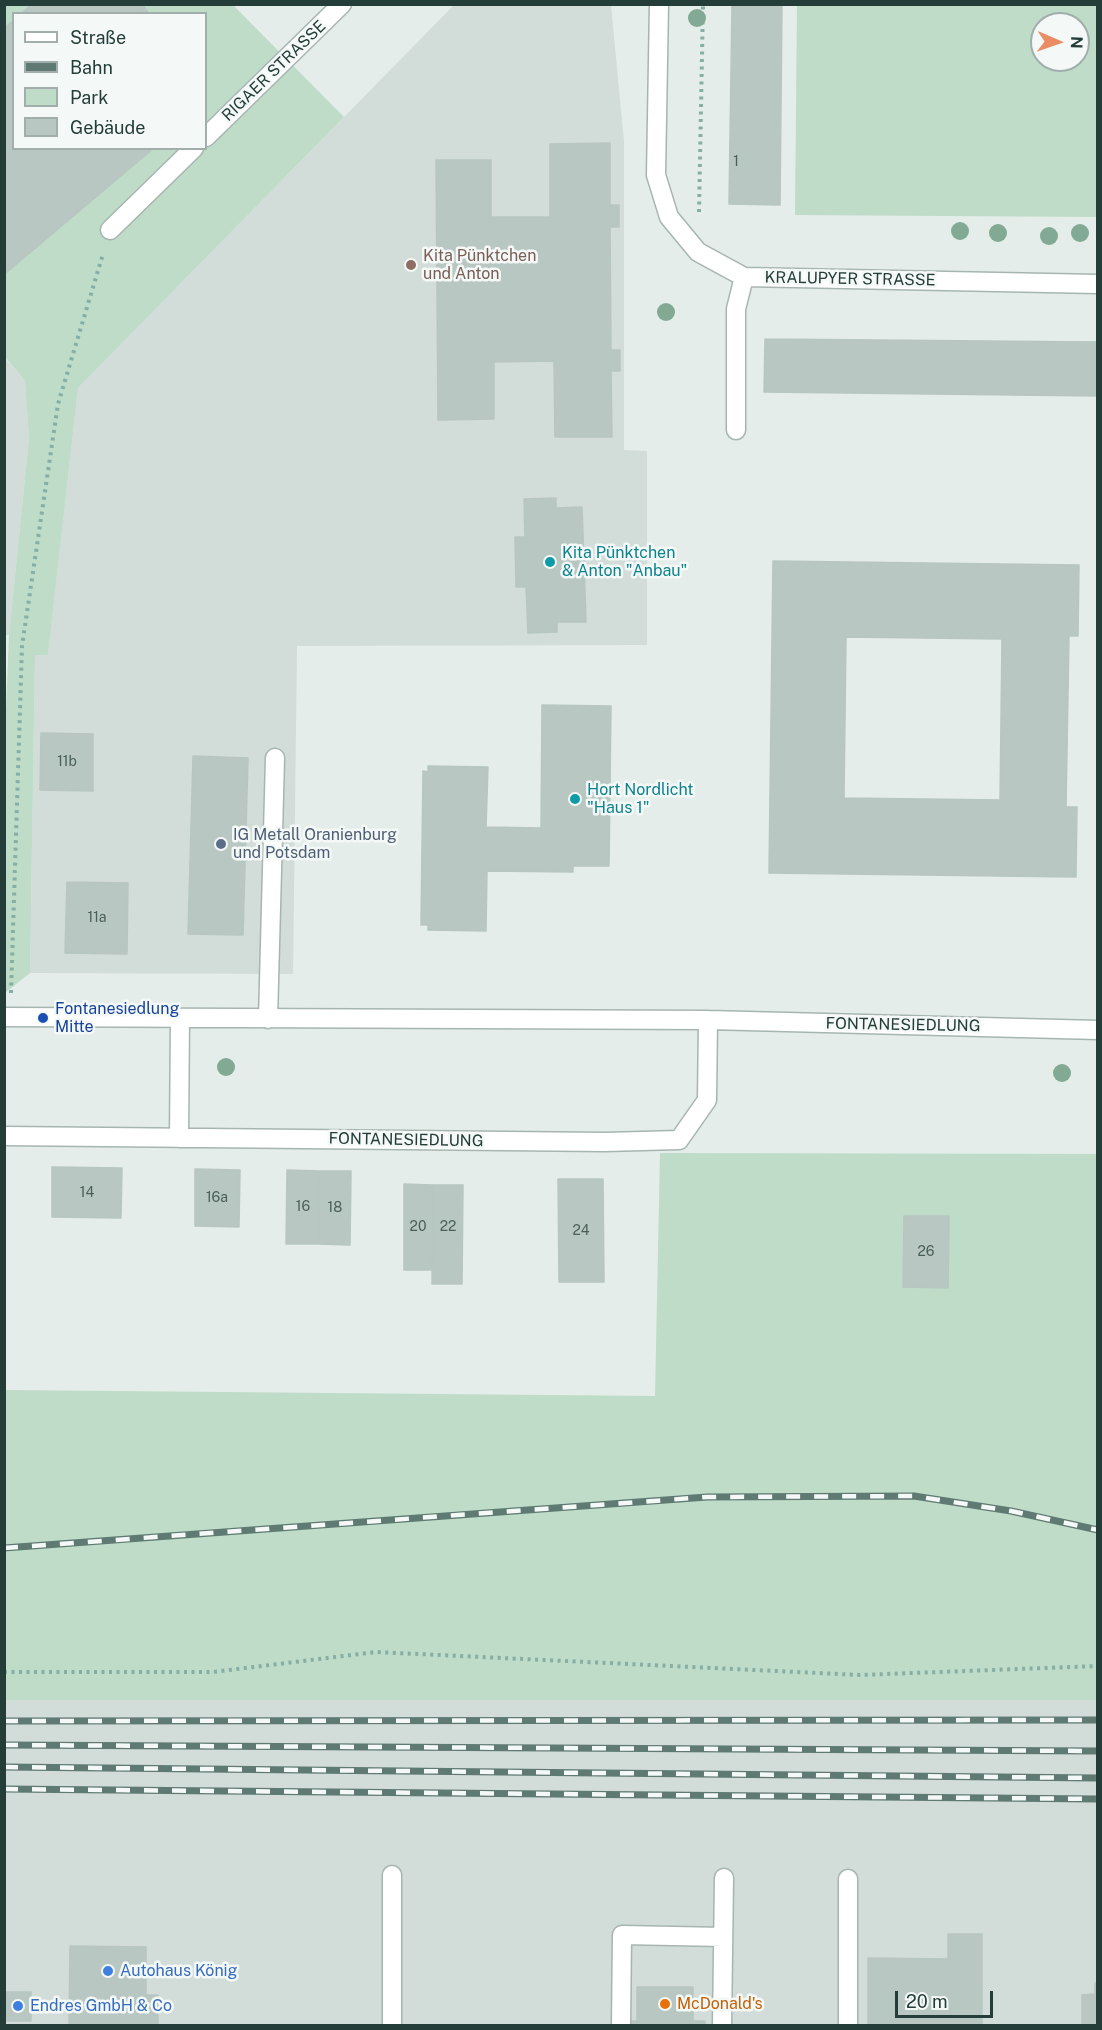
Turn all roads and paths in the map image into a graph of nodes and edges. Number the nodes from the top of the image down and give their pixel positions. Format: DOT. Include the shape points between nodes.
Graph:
graph roads {
  1 [pos="342,4"];
  2 [pos="659,4"];
  3 [pos="703,4"];
  4 [pos="207,136"];
  5 [pos="192,150"];
  6 [pos="110,230"];
  7 [pos="698,252"];
  8 [pos="744,277"];
  9 [pos="1098,284"];
  10 [pos="736,430"];
  11 [pos="275,758"];
  12 [pos="7,1017"];
  13 [pos="180,1018"];
  14 [pos="268,1019"];
  15 [pos="708,1020"];
  16 [pos="1098,1030"];
  17 [pos="4,1136"];
  18 [pos="179,1138"];
  19 [pos="1098,1666"];
  20 [pos="4,1672"];
  21 [pos="392,1875"];
  22 [pos="724,1878"];
  23 [pos="848,1879"];
  24 [pos="723,1937"];
  25 [pos="392,2025"];
  26 [pos="621,2025"];
  27 [pos="722,2025"];
  28 [pos="848,2025"];
  1 -- 4 [label="street, RIGAER STRASSE"];
  2 -- 7 [label="street, KRALUPYER STRASSE" via="656,175 669,217"];
  3 -- 7 [label="path"];
  5 -- 6 [label="street"];
  6 -- 12 [label="path" via="58,404 22,646"];
  7 -- 8 [label="street, KRALUPYER STRASSE"];
  8 -- 9 [label="street, KRALUPYER STRASSE"];
  8 -- 10 [label="street" via="736,309"];
  11 -- 14 [label="street"];
  12 -- 13 [label="street, FONTANESIEDLUNG"];
  13 -- 14 [label="street, FONTANESIEDLUNG"];
  13 -- 18 [label="street"];
  14 -- 15 [label="street, FONTANESIEDLUNG"];
  15 -- 16 [label="street, FONTANESIEDLUNG"];
  15 -- 18 [label="street, FONTANESIEDLUNG" via="707,1100 679,1140"];
  17 -- 18 [label="street, FONTANESIEDLUNG"];
  19 -- 20 [label="path" via="860,1675 376,1652 213,1672"];
  21 -- 25 [label="street"];
  22 -- 24 [label="street"];
  23 -- 28 [label="street"];
  24 -- 26 [label="street" via="622,1935"];
  24 -- 27 [label="street"];
}
